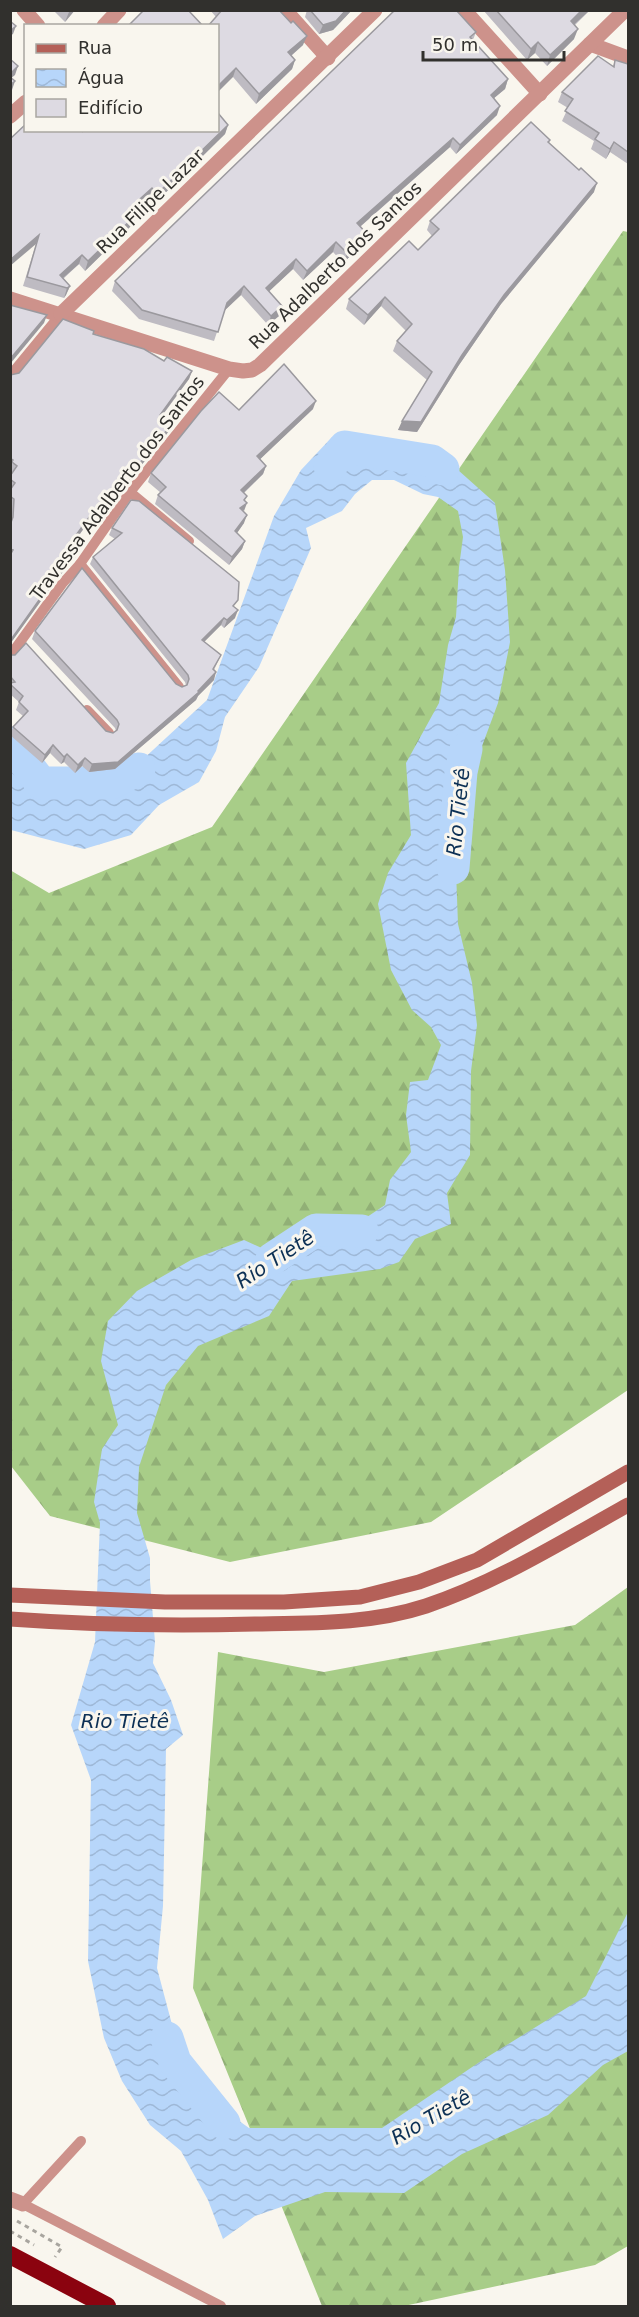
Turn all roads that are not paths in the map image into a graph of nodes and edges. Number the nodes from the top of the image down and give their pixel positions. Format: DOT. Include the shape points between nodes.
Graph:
graph roads {
  1 [pos="24,10"];
  2 [pos="119,10"];
  3 [pos="285,10"];
  4 [pos="375,10"];
  5 [pos="464,10"];
  6 [pos="625,10"];
  7 [pos="36,24"];
  8 [pos="106,24"];
  9 [pos="590,44"];
  10 [pos="628,57"];
  11 [pos="328,58"];
  12 [pos="540,94"];
  13 [pos="24,104"];
  14 [pos="10,116"];
  15 [pos="10,298"];
  16 [pos="61,314"];
  17 [pos="229,369"];
  18 [pos="10,376"];
  19 [pos="130,492"];
  20 [pos="200,551"];
  21 [pos="80,564"];
  22 [pos="10,656"];
  23 [pos="179,687"];
  24 [pos="81,704"];
  25 [pos="109,733"];
  26 [pos="628,1472"];
  27 [pos="628,1505"];
  28 [pos="10,1595"];
  29 [pos="10,1619"];
  30 [pos="81,2141"];
  31 [pos="17,2202"];
  32 [pos="10,2255"];
  33 [pos="107,2307"];
  34 [pos="221,2307"];
  1 -- 7 [label="street"];
  2 -- 8 [label="street"];
  3 -- 11 [label="street"];
  4 -- 11 [label="street, Rua Filipe Lazar"];
  5 -- 12 [label="street"];
  6 -- 9 [label="street, Rua Adalberto dos Santos"];
  9 -- 10 [label="street"];
  9 -- 12 [label="street, Rua Adalberto dos Santos"];
  11 -- 16 [label="street, Rua Filipe Lazar"];
  12 -- 17 [label="street, Rua Adalberto dos Santos" via="260,365 243,371"];
  13 -- 14 [label="street"];
  15 -- 16 [label="street, Rua Adalberto dos Santos"];
  16 -- 17 [label="street, Rua Adalberto dos Santos"];
  16 -- 18 [label="lane, Rua Filipe Lazar"];
  17 -- 19 [label="lane, Travessa Adalberto dos Santos"];
  19 -- 20 [label="lane"];
  19 -- 21 [label="lane, Travessa Adalberto dos Santos"];
  21 -- 22 [label="lane, Travessa Adalberto dos Santos" via="62,584 26,644"];
  21 -- 23 [label="lane"];
  24 -- 25 [label="lane"];
  26 -- 28 [label="main road" via="477,1560 419,1582 360,1597 284,1602 165,1602"];
  27 -- 29 [label="main road" via="490,1581 425,1606 376,1618 330,1623 164,1626"];
  30 -- 31 [label="lane"];
  31 -- 34 [label="lane"];
  32 -- 33 [label="highway"];
}
